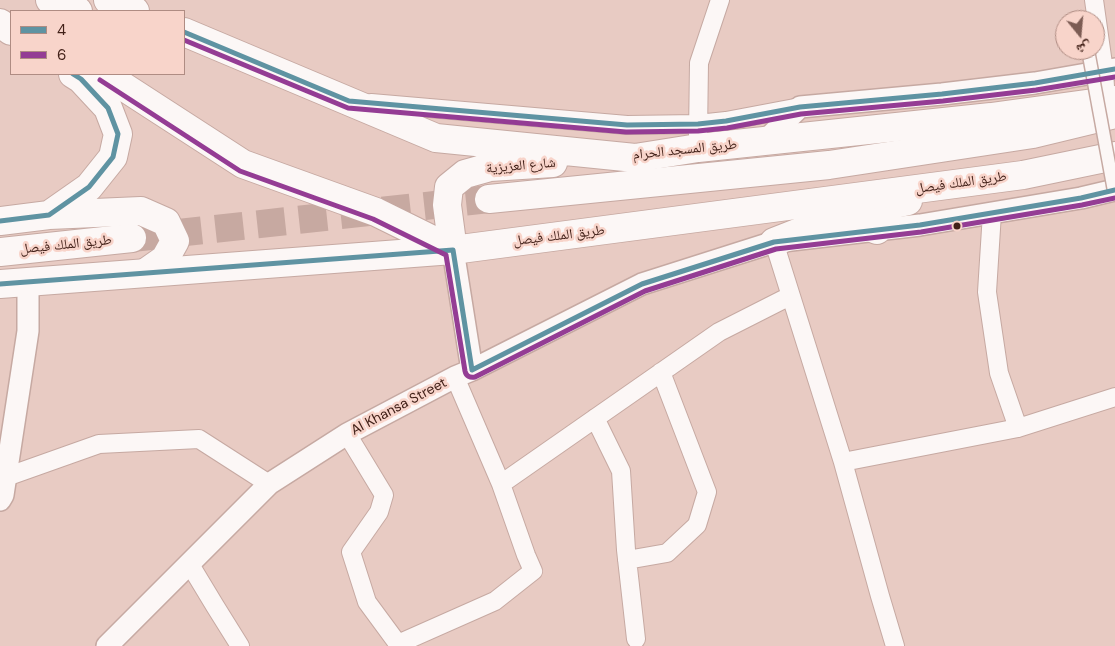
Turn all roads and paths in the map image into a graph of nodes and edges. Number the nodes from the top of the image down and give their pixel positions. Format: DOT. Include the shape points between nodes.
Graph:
graph roads {
  1 [pos="50,0"];
  2 [pos="108,0"];
  3 [pos="720,0"];
  4 [pos="1094,0"];
  5 [pos="75,10"];
  6 [pos="133,10"];
  7 [pos="185,32"];
  8 [pos="185,49"];
  9 [pos="1090,60"];
  10 [pos="1109,70"];
  11 [pos="75,75"];
  12 [pos="106,75"];
  13 [pos="349,101"];
  14 [pos="1112,105"];
  15 [pos="800,107"];
  16 [pos="698,136"];
  17 [pos="436,138"];
  18 [pos="765,141"];
  19 [pos="1115,156"];
  20 [pos="635,158"];
  21 [pos="1022,175"];
  22 [pos="1115,190"];
  23 [pos="489,199"];
  24 [pos="817,202"];
  25 [pos="992,213"];
  26 [pos="49,216"];
  27 [pos="840,216"];
  28 [pos="0,221"];
  29 [pos="877,230"];
  30 [pos="132,238"];
  31 [pos="774,242"];
  32 [pos="453,250"];
  33 [pos="0,252"];
  34 [pos="145,273"];
  35 [pos="28,282"];
  36 [pos="0,284"];
  37 [pos="790,296"];
  38 [pos="662,372"];
  39 [pos="463,374"];
  40 [pos="1115,397"];
  41 [pos="595,418"];
  42 [pos="1018,428"];
  43 [pos="347,434"];
  44 [pos="843,462"];
  45 [pos="6,477"];
  46 [pos="269,484"];
  47 [pos="501,484"];
  48 [pos="0,500"];
  49 [pos="627,560"];
  50 [pos="190,563"];
  51 [pos="636,639"];
  52 [pos="107,646"];
  53 [pos="240,646"];
  54 [pos="895,646"];
  1 -- 5 [label="main road"];
  2 -- 6 [label="main road"];
  3 -- 16 [label="street" via="699,63"];
  4 -- 10 [label="street"];
  7 -- 13 [label="main road, طريق المسجد الحرام"];
  8 -- 17 [label="main road"];
  9 -- 22 [label="street, bridge"];
  10 -- 14 [label="street"];
  10 -- 15 [label="street" via="1035,83"];
  11 -- 26 [label="main road" via="108,108 118,134 113,157 89,187"];
  12 -- 32 [label="main road" via="243,164 376,212"];
  13 -- 16 [label="street" via="628,125"];
  13 -- 17 [label="main road, طريق المسجد الحرام"];
  14 -- 18 [label="main road, طريق المسجد الحرام"];
  14 -- 23 [label="main road" via="1033,134 829,165"];
  15 -- 16 [label="street" via="726,121"];
  15 -- 18 [label="street"];
  16 -- 18 [label="main road, طريق المسجد الحرام"];
  16 -- 20 [label="main road, طريق المسجد الحرام"];
  17 -- 20 [label="main road, طريق المسجد الحرام"];
  19 -- 21 [label="main road, طريق الملك فيصل"];
  20 -- 32 [label="main road, شارع العزيزية" via="490,167 465,174 449,187 447,206"];
  21 -- 24 [label="main road, طريق الملك فيصل"];
  21 -- 27 [label="main road"];
  22 -- 25 [label="street, Al Khansa Street"];
  24 -- 27 [label="main road"];
  24 -- 32 [label="main road, طريق الملك فيصل"];
  25 -- 29 [label="street, Al Khansa Street"];
  25 -- 42 [label="street" via="986,292 999,373"];
  26 -- 28 [label="main road"];
  26 -- 34 [label="main road" via="141,211 166,222 175,241 164,260"];
  27 -- 29 [label="main road"];
  27 -- 31 [label="main road"];
  29 -- 31 [label="street, Al Khansa Street"];
  30 -- 33 [label="main road, طريق الملك فيصل"];
  31 -- 37 [label="street"];
  31 -- 39 [label="street, Al Khansa Street" via="642,284"];
  32 -- 34 [label="main road, طريق الملك فيصل"];
  32 -- 39 [label="street"];
  34 -- 35 [label="main road, طريق الملك فيصل"];
  35 -- 36 [label="main road, طريق الملك فيصل"];
  35 -- 45 [label="street" via="28,331"];
  37 -- 38 [label="street" via="719,332"];
  37 -- 44 [label="street"];
  38 -- 41 [label="street"];
  38 -- 49 [label="street" via="707,492 697,525 667,552"];
  39 -- 43 [label="street, Al Khansa Street"];
  39 -- 47 [label="street"];
  40 -- 42 [label="street"];
  41 -- 47 [label="street"];
  41 -- 49 [label="street" via="621,471"];
  42 -- 44 [label="street"];
  43 -- 46 [label="street, Al Khansa Street"];
  43 -- 47 [label="street" via="384,495 379,512 350,552 367,602 398,644 495,601 533,571"];
  44 -- 54 [label="street"];
  45 -- 46 [label="street" via="99,444 199,439"];
  45 -- 48 [label="street"];
  46 -- 50 [label="street, Al Khansa Street"];
  49 -- 51 [label="street"];
  50 -- 52 [label="street, Al Khansa Street"];
  50 -- 53 [label="street"];
}
